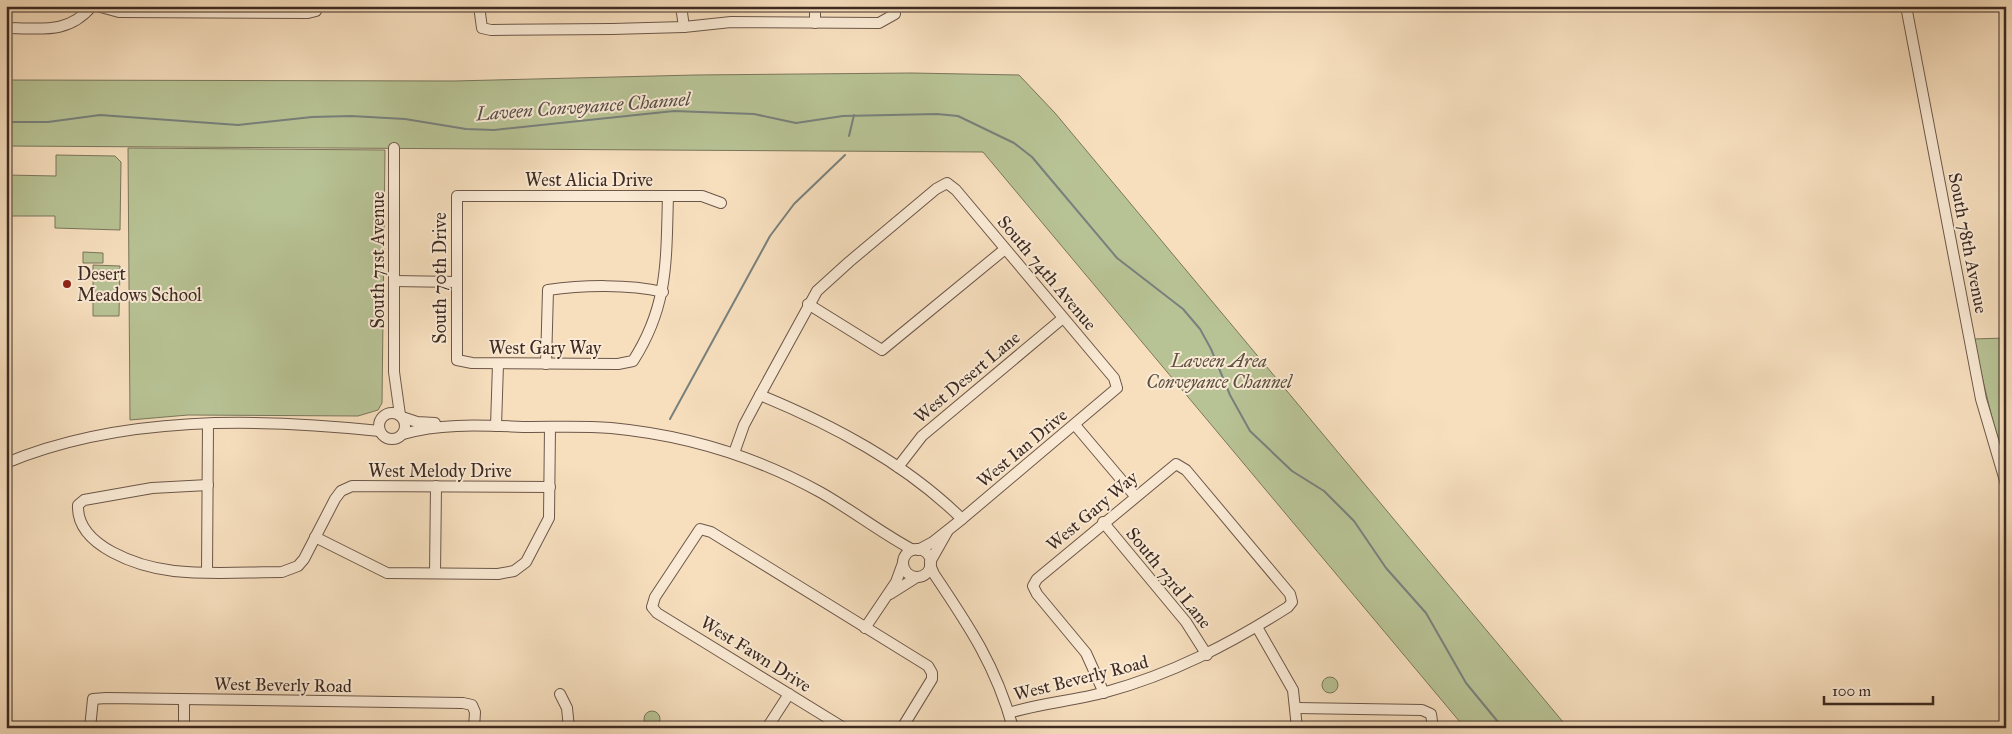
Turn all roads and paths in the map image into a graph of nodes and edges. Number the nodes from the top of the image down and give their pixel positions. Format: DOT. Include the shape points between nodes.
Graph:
graph roads {
  1 [pos="92,6"];
  2 [pos="97,6"];
  3 [pos="479,6"];
  4 [pos="681,6"];
  5 [pos="815,6"];
  6 [pos="1906,6"];
  7 [pos="317,9"];
  8 [pos="895,14"];
  9 [pos="815,23"];
  10 [pos="684,27"];
  11 [pos="6,28"];
  12 [pos="394,148"];
  13 [pos="456,196"];
  14 [pos="668,196"];
  15 [pos="721,203"];
  16 [pos="1005,249"];
  17 [pos="394,281"];
  18 [pos="456,282"];
  19 [pos="663,292"];
  20 [pos="808,304"];
  21 [pos="1063,318"];
  22 [pos="457,360"];
  23 [pos="498,364"];
  24 [pos="546,364"];
  25 [pos="394,372"];
  26 [pos="1117,388"];
  27 [pos="760,394"];
  28 [pos="401,416"];
  29 [pos="382,418"];
  30 [pos="208,424"];
  31 [pos="1075,425"];
  32 [pos="338,426"];
  33 [pos="445,426"];
  34 [pos="496,426"];
  35 [pos="550,427"];
  36 [pos="380,432"];
  37 [pos="403,434"];
  38 [pos="734,453"];
  39 [pos="6,463"];
  40 [pos="898,467"];
  41 [pos="2006,484"];
  42 [pos="208,485"];
  43 [pos="436,486"];
  44 [pos="550,487"];
  45 [pos="1135,496"];
  46 [pos="962,519"];
  47 [pos="1103,522"];
  48 [pos="877,529"];
  49 [pos="947,532"];
  50 [pos="315,537"];
  51 [pos="915,550"];
  52 [pos="903,562"];
  53 [pos="930,563"];
  54 [pos="207,572"];
  55 [pos="435,574"];
  56 [pos="919,577"];
  57 [pos="887,596"];
  58 [pos="949,598"];
  59 [pos="1292,602"];
  60 [pos="1258,627"];
  61 [pos="865,628"];
  62 [pos="1207,655"];
  63 [pos="1104,693"];
  64 [pos="560,694"];
  65 [pos="789,694"];
  66 [pos="184,700"];
  67 [pos="1297,708"];
  68 [pos="1009,713"];
  69 [pos="90,728"];
  70 [pos="184,728"];
  71 [pos="474,728"];
  72 [pos="569,728"];
  73 [pos="767,728"];
  74 [pos="844,728"];
  75 [pos="902,728"];
  76 [pos="1013,728"];
  77 [pos="1297,728"];
  78 [pos="1433,728"];
  1 -- 11 [label="street" via="66,27"];
  2 -- 7 [label="street" via="119,12 308,13"];
  3 -- 10 [label="street" via="482,28 491,30"];
  4 -- 10 [label="street"];
  5 -- 9 [label="street"];
  6 -- 41 [label="street, South 78th Avenue" via="1981,399"];
  8 -- 9 [label="street" via="879,23"];
  9 -- 10 [label="street" via="731,22"];
  12 -- 17 [label="street, South 71st Avenue"];
  13 -- 14 [label="street, West Alicia Drive"];
  13 -- 18 [label="street, South 70th Drive"];
  14 -- 15 [label="street, West Alicia Drive" via="702,196"];
  14 -- 19 [label="street"];
  16 -- 20 [label="street" via="882,350"];
  16 -- 20 [label="street, South 74th Avenue" via="947,183 936,188 849,262 817,291"];
  16 -- 21 [label="street, South 74th Avenue"];
  17 -- 18 [label="street"];
  17 -- 25 [label="street, South 71st Avenue"];
  18 -- 22 [label="street, South 70th Drive"];
  19 -- 24 [label="street, West Gary Way" via="649,334 633,361"];
  19 -- 24 [label="street" via="647,288 564,287 548,290"];
  20 -- 27 [label="street"];
  21 -- 26 [label="street, South 74th Avenue" via="1114,378"];
  21 -- 40 [label="street, West Desert Lane" via="922,436"];
  22 -- 23 [label="street, West Gary Way"];
  23 -- 24 [label="street, West Gary Way"];
  23 -- 34 [label="street"];
  25 -- 28 [label="street, South 71st Avenue"];
  25 -- 29 [label="street, South 71st Avenue" via="389,402"];
  26 -- 31 [label="street, West Ian Drive"];
  27 -- 38 [label="street"];
  27 -- 40 [label="street" via="808,414"];
  28 -- 29 [label="street" via="391,412"];
  28 -- 33 [label="street"];
  28 -- 37 [label="street" via="406,425"];
  29 -- 32 [label="street"];
  29 -- 36 [label="street"];
  30 -- 32 [label="street"];
  30 -- 39 [label="street" via="111,433 62,444"];
  30 -- 42 [label="street"];
  31 -- 45 [label="street"];
  31 -- 46 [label="street, West Ian Drive"];
  32 -- 36 [label="street"];
  33 -- 34 [label="street"];
  33 -- 37 [label="street"];
  34 -- 35 [label="street"];
  35 -- 38 [label="street" via="609,428 650,433"];
  35 -- 44 [label="street"];
  36 -- 37 [label="street" via="391,439"];
  38 -- 48 [label="street" via="821,492"];
  40 -- 46 [label="street"];
  42 -- 54 [label="street"];
  42 -- 54 [label="street" via="152,488 84,500 78,505 77,514 83,528 110,551 140,563 174,571"];
  43 -- 44 [label="street, West Melody Drive"];
  43 -- 50 [label="street, West Melody Drive" via="352,486 341,491 335,499"];
  43 -- 55 [label="street"];
  44 -- 55 [label="street" via="549,518 521,566 506,574"];
  45 -- 47 [label="street, West Gary Way"];
  45 -- 59 [label="street, West Gary Way" via="1176,464 1186,470 1290,594"];
  46 -- 49 [label="street, West Ian Drive"];
  47 -- 62 [label="street, South 73rd Lane" via="1186,622"];
  47 -- 63 [label="street, West Gary Way" via="1037,578 1033,586 1086,652"];
  48 -- 51 [label="street"];
  48 -- 52 [label="street" via="896,548"];
  49 -- 51 [label="street, West Ian Drive"];
  49 -- 53 [label="street, West Ian Drive"];
  50 -- 54 [label="street" via="304,559 292,569 282,572"];
  50 -- 55 [label="street" via="387,573"];
  51 -- 52 [label="street" via="907,554"];
  51 -- 53 [label="street" via="926,554"];
  52 -- 56 [label="street" via="906,571"];
  52 -- 57 [label="street" via="900,575"];
  53 -- 56 [label="street" via="927,572"];
  53 -- 58 [label="street"];
  56 -- 57 [label="street"];
  56 -- 58 [label="street"];
  57 -- 61 [label="street"];
  58 -- 68 [label="street" via="983,649"];
  59 -- 60 [label="street, West Beverly Road"];
  60 -- 62 [label="street, West Beverly Road"];
  60 -- 67 [label="street" via="1291,685"];
  61 -- 65 [label="street, West Fawn Drive" via="711,532 700,529 652,607"];
  61 -- 75 [label="street" via="928,666 932,673 932,679"];
  62 -- 63 [label="street, West Beverly Road"];
  63 -- 68 [label="street, West Beverly Road"];
  64 -- 72 [label="street" via="567,708"];
  65 -- 73 [label="street"];
  65 -- 74 [label="street, West Fawn Drive"];
  66 -- 69 [label="street, West Beverly Road" via="93,699"];
  66 -- 70 [label="street"];
  66 -- 71 [label="street, West Beverly Road" via="472,705"];
  67 -- 77 [label="street"];
  67 -- 78 [label="street" via="1422,710 1432,714"];
  68 -- 76 [label="street"];
}
